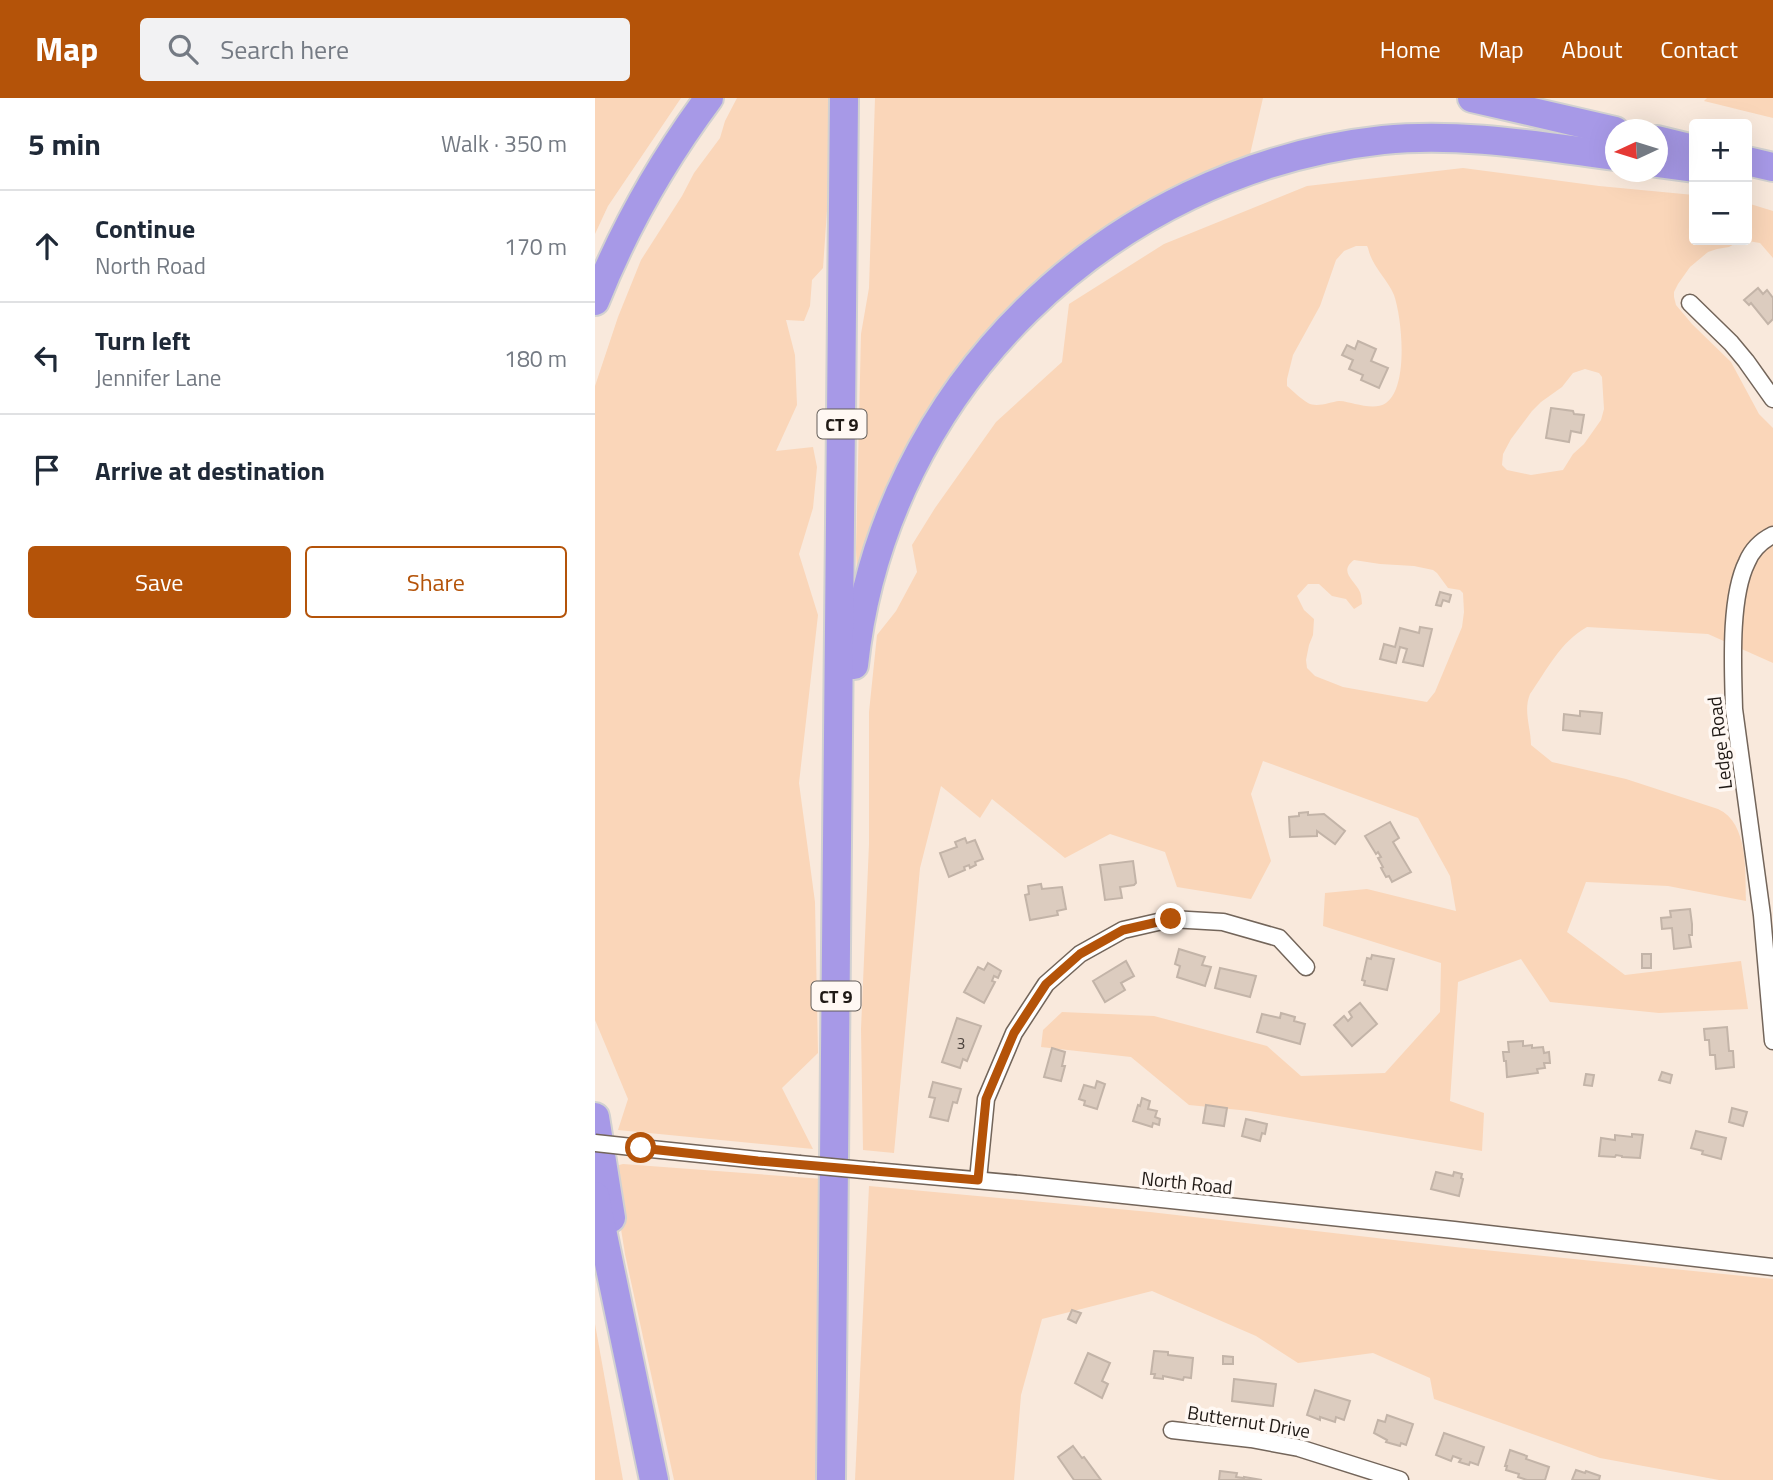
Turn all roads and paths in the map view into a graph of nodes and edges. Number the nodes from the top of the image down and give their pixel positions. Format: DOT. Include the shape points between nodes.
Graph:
graph roads {
  1 [pos="709,98"];
  2 [pos="844,98"];
  3 [pos="1472,98"];
  4 [pos="1605,129"];
  5 [pos="1668,143"];
  6 [pos="1689,148"];
  7 [pos="1605,155"];
  8 [pos="1752,162"];
  9 [pos="1668,165"];
  10 [pos="1773,167"];
  11 [pos="1689,168"];
  12 [pos="1752,179"];
  13 [pos="1773,181"];
  14 [pos="595,300"];
  15 [pos="1690,303"];
  16 [pos="1773,399"];
  17 [pos="1773,535"];
  18 [pos="839,751"];
  19 [pos="1306,967"];
  20 [pos="1773,1041"];
  21 [pos="595,1117"];
  22 [pos="595,1143"];
  23 [pos="978,1180"];
  24 [pos="595,1196"];
  25 [pos="1773,1267"];
  26 [pos="615,1292"];
  27 [pos="1172,1430"];
  28 [pos="654,1480"];
  29 [pos="831,1480"];
  30 [pos="1400,1480"];
  1 -- 14 [label="highway" via="655,180"];
  2 -- 18 [label="highway, CT 9"];
  3 -- 4 [label="highway"];
  5 -- 6 [label="highway"];
  7 -- 18 [label="highway" via="1464,138 1332,148 1205,187 1137,223 1086,258 992,346 953,397 916,460 889,520 871,577"];
  8 -- 10 [label="highway"];
  9 -- 11 [label="highway"];
  12 -- 13 [label="highway"];
  15 -- 16 [label="street" via="1731,343"];
  17 -- 20 [label="street, Ledge Road" via="1754,549 1740,580 1733,681"];
  18 -- 29 [label="highway, CT 9"];
  19 -- 23 [label="street" via="1279,939 1223,922 1171,919 1123,930 1080,954 1046,984 1014,1033 986,1099"];
  21 -- 26 [label="highway" via="613,1227"];
  22 -- 23 [label="street, North Road, bridge"];
  23 -- 25 [label="street, North Road"];
  24 -- 26 [label="highway"];
  26 -- 28 [label="highway"];
  27 -- 30 [label="street, Butternut Drive" via="1299,1448"];
}
